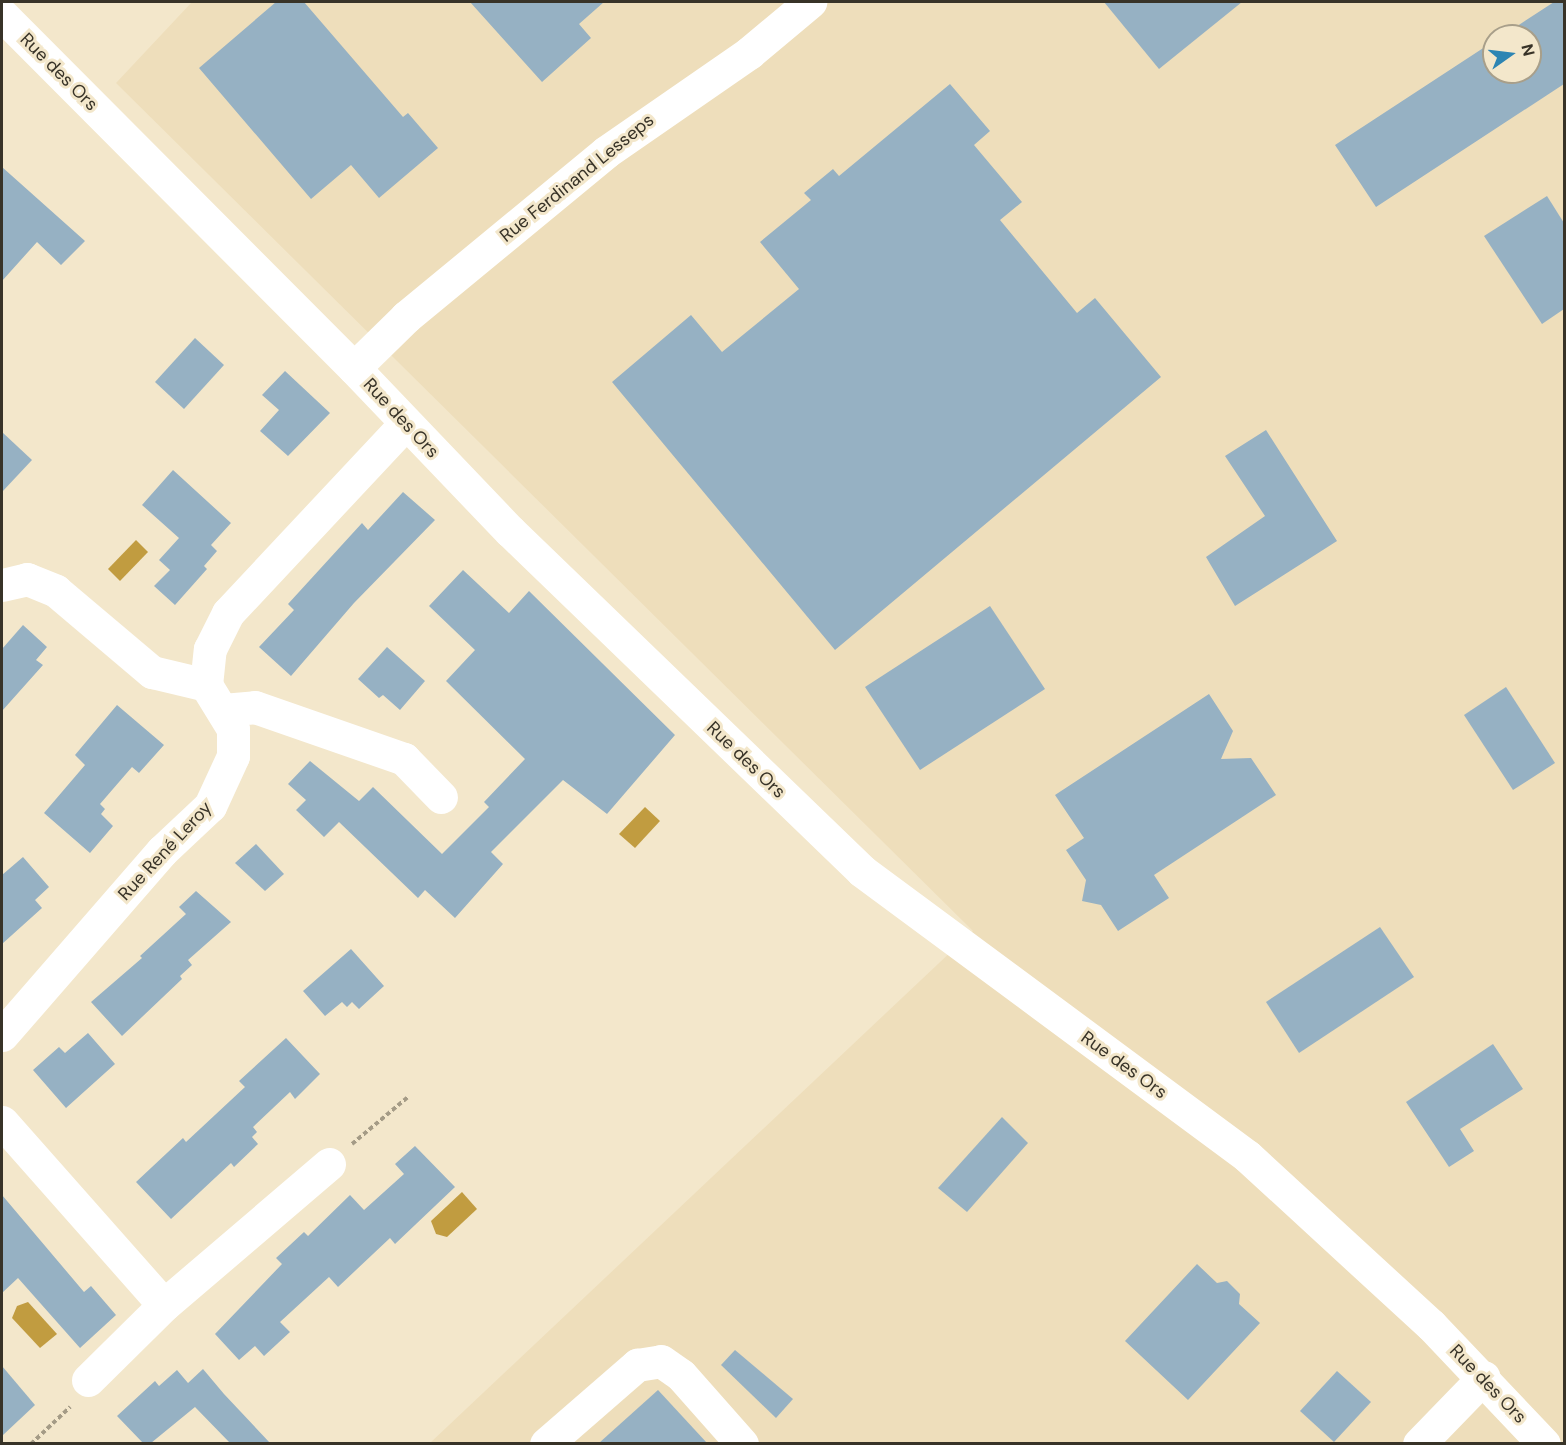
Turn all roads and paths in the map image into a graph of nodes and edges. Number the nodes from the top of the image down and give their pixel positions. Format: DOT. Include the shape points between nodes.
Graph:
graph roads {
  1 [pos="810,2"];
  2 [pos="2,15"];
  3 [pos="354,368"];
  4 [pos="406,423"];
  5 [pos="2,585"];
  6 [pos="214,698"];
  7 [pos="441,797"];
  8 [pos="2,1035"];
  9 [pos="408,1097"];
  10 [pos="2,1122"];
  11 [pos="329,1164"];
  12 [pos="164,1305"];
  13 [pos="1484,1377"];
  14 [pos="88,1380"];
  15 [pos="31,1443"];
  16 [pos="546,1443"];
  17 [pos="742,1443"];
  18 [pos="1419,1443"];
  19 [pos="1544,1443"];
  1 -- 3 [label="street, Rue Ferdinand Lesseps" via="749,53 606,152 406,317"];
  2 -- 3 [label="street, Rue des Ors"];
  3 -- 4 [label="street, Rue des Ors"];
  4 -- 6 [label="street, Rue René Leroy" via="228,613 210,649"];
  4 -- 13 [label="street, Rue des Ors" via="510,531 862,871 1247,1156"];
  5 -- 6 [label="street" via="27,579 56,591 152,672"];
  6 -- 7 [label="street" via="255,706 404,759"];
  6 -- 8 [label="street, Rue René Leroy" via="233,729 233,756 210,806 162,851"];
  9 -- 11 [label="path"];
  10 -- 12 [label="street"];
  11 -- 12 [label="street"];
  12 -- 14 [label="street"];
  13 -- 18 [label="street"];
  13 -- 19 [label="street, Rue des Ors"];
  14 -- 15 [label="path" via="81,1397"];
  16 -- 17 [label="street" via="637,1365 661,1361 681,1375"];
}
